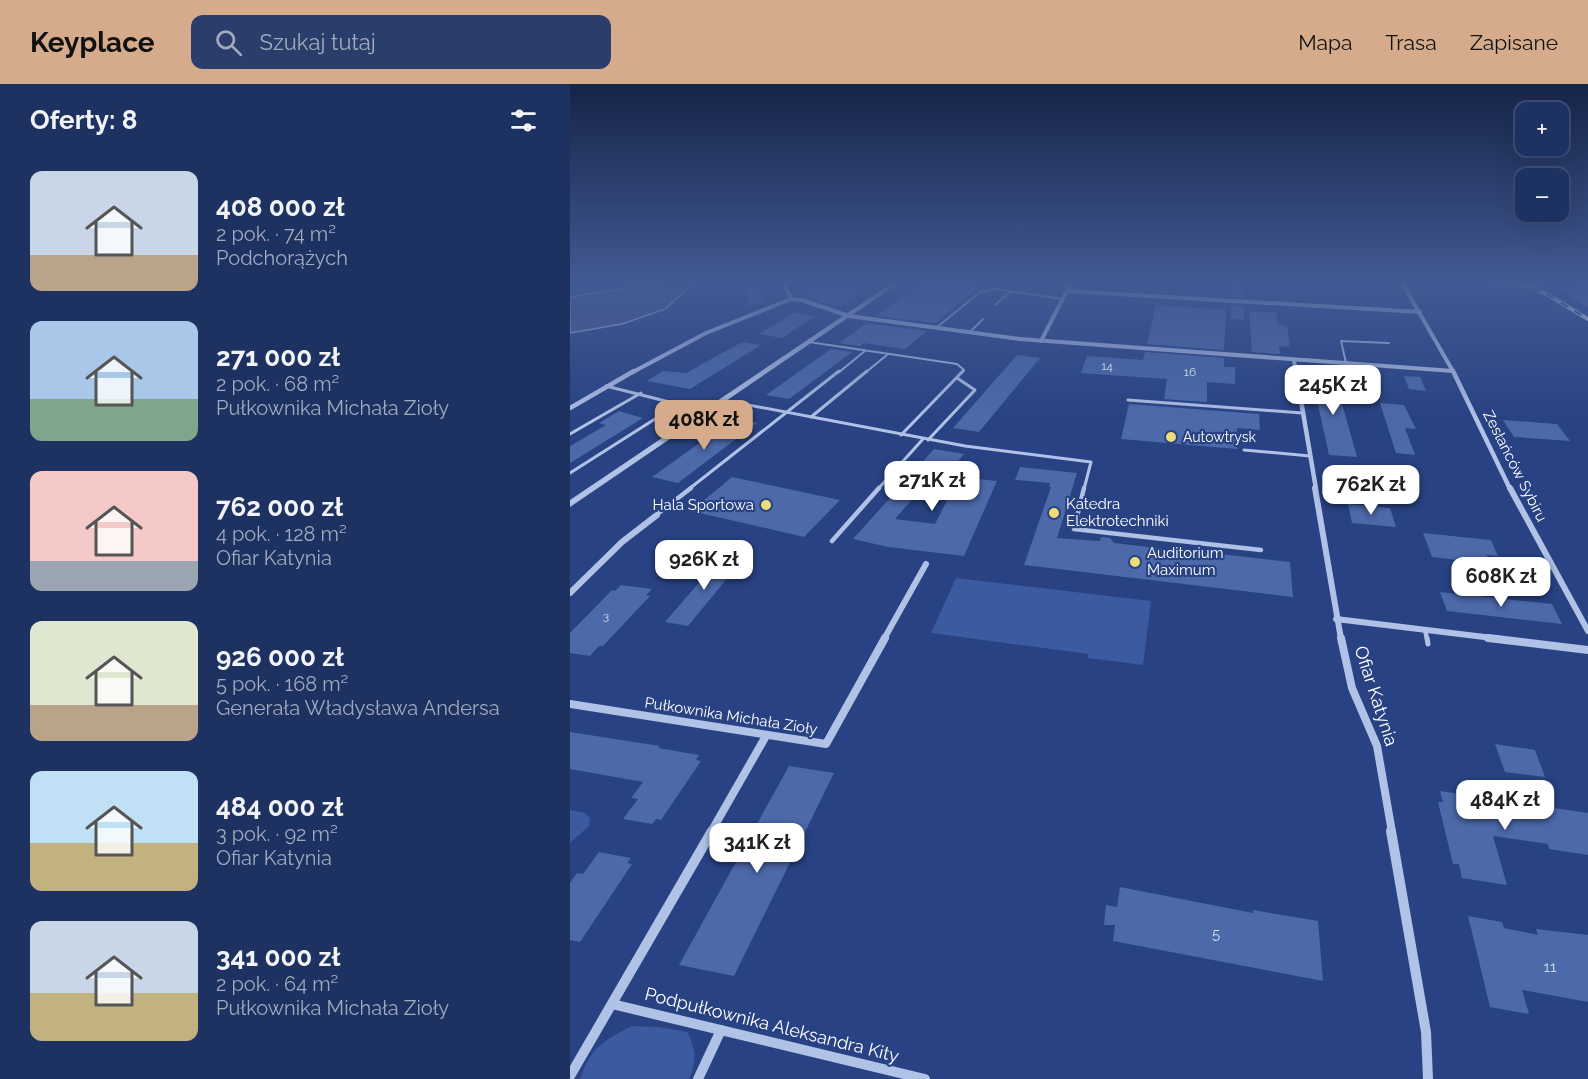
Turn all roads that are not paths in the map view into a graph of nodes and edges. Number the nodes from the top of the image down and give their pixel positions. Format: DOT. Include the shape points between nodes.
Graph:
graph roads {
  1 [pos="720,327"];
  2 [pos="831,327"];
  3 [pos="932,327"];
  4 [pos="975,327"];
  5 [pos="1048,327"];
  6 [pos="1429,327"];
  7 [pos="936,328"];
  8 [pos="970,332"];
  9 [pos="1041,340"];
  10 [pos="809,342"];
  11 [pos="1389,343"];
  12 [pos="866,351"];
  13 [pos="888,354"];
  14 [pos="1294,360"];
  15 [pos="1346,363"];
  16 [pos="1453,371"];
  17 [pos="957,378"];
  18 [pos="606,386"];
  19 [pos="641,393"];
  20 [pos="722,400"];
  21 [pos="1128,400"];
  22 [pos="677,405"];
  23 [pos="570,408"];
  24 [pos="705,411"];
  25 [pos="787,413"];
  26 [pos="1302,413"];
  27 [pos="811,417"];
  28 [pos="570,434"];
  29 [pos="901,435"];
  30 [pos="925,440"];
  31 [pos="1244,450"];
  32 [pos="1310,456"];
  33 [pos="570,473"];
  34 [pos="570,504"];
  35 [pos="659,514"];
  36 [pos="832,541"];
  37 [pos="1261,550"];
  38 [pos="926,564"];
  39 [pos="570,592"];
  40 [pos="1336,619"];
  41 [pos="1425,630"];
  42 [pos="1588,631"];
  43 [pos="1428,644"];
  44 [pos="1588,650"];
  45 [pos="570,704"];
  46 [pos="766,736"];
  47 [pos="612,1004"];
  48 [pos="721,1030"];
  49 [pos="570,1076"];
  50 [pos="698,1079"];
  51 [pos="925,1079"];
  52 [pos="1428,1079"];
  1 -- 18 [label="street"];
  2 -- 10 [label="street"];
  3 -- 7 [label="street"];
  4 -- 8 [label="lane"];
  5 -- 9 [label="street"];
  6 -- 16 [label="street, Zesłańców Sybiru"];
  7 -- 8 [label="street"];
  8 -- 9 [label="street"];
  9 -- 14 [label="street"];
  10 -- 12 [label="lane"];
  10 -- 20 [label="street"];
  11 -- 15 [label="lane" via="1341,341"];
  12 -- 13 [label="lane"];
  12 -- 25 [label="lane"];
  13 -- 17 [label="lane" via="957,364 964,370"];
  13 -- 27 [label="lane"];
  14 -- 15 [label="street"];
  14 -- 26 [label="street, Ofiar Katynia"];
  15 -- 16 [label="street"];
  16 -- 42 [label="street, Zesłańców Sybiru" via="1518,505"];
  17 -- 29 [label="lane"];
  17 -- 30 [label="lane" via="975,390"];
  18 -- 19 [label="lane"];
  18 -- 23 [label="street"];
  19 -- 22 [label="lane"];
  19 -- 28 [label="lane"];
  20 -- 24 [label="street"];
  20 -- 25 [label="lane"];
  21 -- 26 [label="lane"];
  22 -- 24 [label="lane"];
  22 -- 33 [label="lane"];
  24 -- 34 [label="street"];
  25 -- 27 [label="lane"];
  25 -- 35 [label="lane"];
  26 -- 32 [label="street, Ofiar Katynia"];
  27 -- 29 [label="lane"];
  29 -- 30 [label="lane"];
  30 -- 36 [label="lane"];
  30 -- 37 [label="lane" via="1091,462 1074,529"];
  31 -- 32 [label="lane"];
  32 -- 40 [label="street, Ofiar Katynia"];
  35 -- 39 [label="street" via="622,542"];
  38 -- 46 [label="street, Pułkownika Michała Zioły" via="826,744"];
  40 -- 41 [label="street"];
  40 -- 52 [label="street, Ofiar Katynia" via="1352,688 1377,747 1426,1032"];
  41 -- 43 [label="lane"];
  41 -- 44 [label="street"];
  45 -- 46 [label="street, Pułkownika Michała Zioły"];
  46 -- 47 [label="street"];
  47 -- 48 [label="street, Podpułkownika Aleksandra Kity"];
  47 -- 49 [label="street"];
  48 -- 50 [label="street"];
  48 -- 51 [label="street, Podpułkownika Aleksandra Kity"];
}
